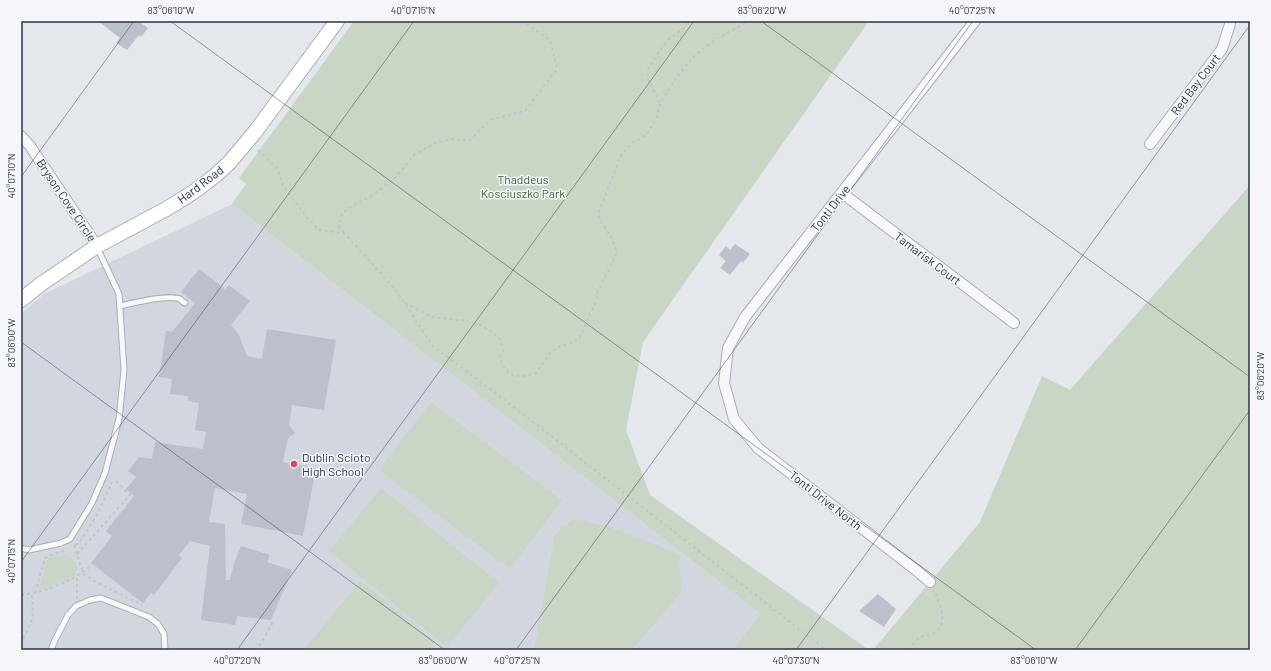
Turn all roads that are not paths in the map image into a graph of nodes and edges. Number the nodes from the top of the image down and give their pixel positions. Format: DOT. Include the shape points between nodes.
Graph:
graph roads {
  1 [pos="337,21"];
  2 [pos="975,21"];
  3 [pos="1230,21"];
  4 [pos="21,136"];
  5 [pos="1150,144"];
  6 [pos="842,193"];
  7 [pos="97,246"];
  8 [pos="21,300"];
  9 [pos="185,303"];
  10 [pos="120,306"];
  11 [pos="1014,323"];
  12 [pos="732,410"];
  13 [pos="21,548"];
  14 [pos="930,582"];
  15 [pos="51,650"];
  16 [pos="164,650"];
  1 -- 7 [label="main road, Hard Road" via="255,132 225,167 168,208"];
  2 -- 6 [label="street, Tonti Drive"];
  3 -- 5 [label="street, Red Bay Court" via="1222,49"];
  4 -- 7 [label="street, Bryson Cove Circle"];
  6 -- 11 [label="street, Tamarisk Court"];
  6 -- 12 [label="street, Tonti Drive" via="745,317 728,348 724,383"];
  7 -- 8 [label="main road, Hard Road"];
  7 -- 10 [label="lane" via="119,294"];
  9 -- 10 [label="lane" via="171,298"];
  10 -- 13 [label="lane" via="124,370 119,419 105,473 92,503 70,539 29,550"];
  12 -- 14 [label="street, Tonti Drive North" via="734,419 758,448"];
  15 -- 16 [label="lane" via="68,615 76,606 101,598 149,616 164,634"];
}
